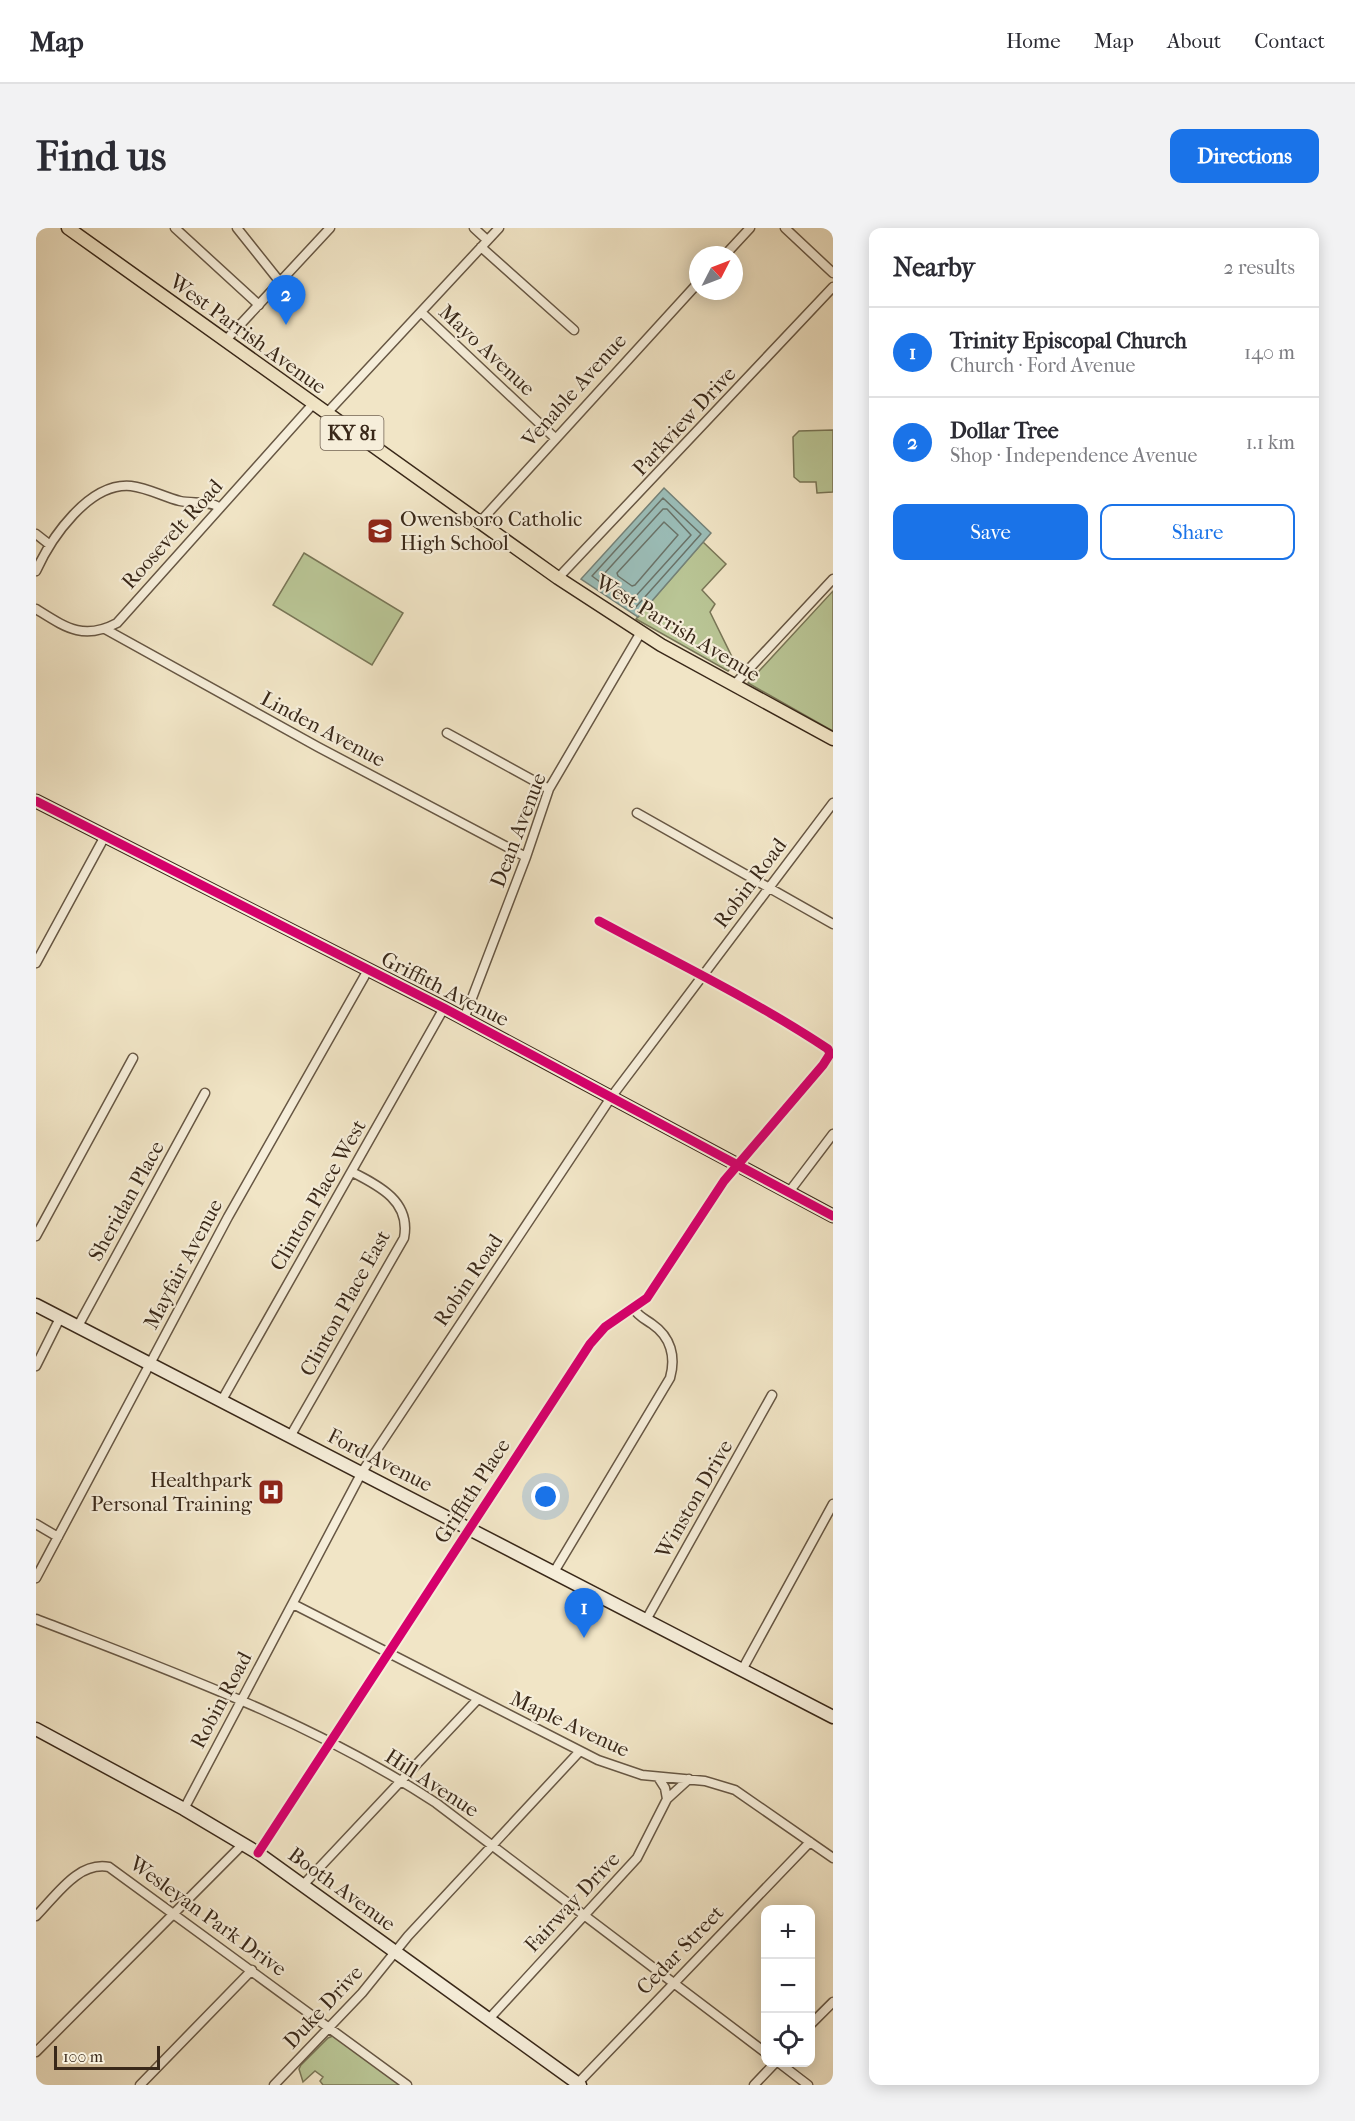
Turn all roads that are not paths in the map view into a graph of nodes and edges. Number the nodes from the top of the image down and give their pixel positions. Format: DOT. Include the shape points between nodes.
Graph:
graph roads {
  1 [pos="68,228"];
  2 [pos="175,228"];
  3 [pos="237,228"];
  4 [pos="330,228"];
  5 [pos="474,228"];
  6 [pos="499,228"];
  7 [pos="750,228"];
  8 [pos="785,228"];
  9 [pos="484,244"];
  10 [pos="733,246"];
  11 [pos="833,273"];
  12 [pos="280,282"];
  13 [pos="833,287"];
  14 [pos="689,294"];
  15 [pos="260,305"];
  16 [pos="421,312"];
  17 [pos="574,330"];
  18 [pos="225,341"];
  19 [pos="313,404"];
  20 [pos="326,414"];
  21 [pos="555,438"];
  22 [pos="220,508"];
  23 [pos="478,523"];
  24 [pos="36,534"];
  25 [pos="50,545"];
  26 [pos="36,571"];
  27 [pos="558,578"];
  28 [pos="833,579"];
  29 [pos="36,609"];
  30 [pos="105,629"];
  31 [pos="641,632"];
  32 [pos="734,685"];
  33 [pos="447,733"];
  34 [pos="833,739"];
  35 [pos="549,789"];
  36 [pos="36,801"];
  37 [pos="833,803"];
  38 [pos="638,813"];
  39 [pos="105,836"];
  40 [pos="526,857"];
  41 [pos="768,888"];
  42 [pos="598,921"];
  43 [pos="833,924"];
  44 [pos="36,963"];
  45 [pos="368,970"];
  46 [pos="702,977"];
  47 [pos="444,1008"];
  48 [pos="464,1019"];
  49 [pos="133,1058"];
  50 [pos="205,1093"];
  51 [pos="612,1096"];
  52 [pos="833,1134"];
  53 [pos="737,1166"];
  54 [pos="352,1172"];
  55 [pos="789,1192"];
  56 [pos="833,1216"];
  57 [pos="36,1236"];
  58 [pos="36,1305"];
  59 [pos="634,1309"];
  60 [pos="60,1318"];
  61 [pos="78,1326"];
  62 [pos="150,1364"];
  63 [pos="36,1366"];
  64 [pos="772,1395"];
  65 [pos="222,1400"];
  66 [pos="291,1435"];
  67 [pos="362,1472"];
  68 [pos="833,1504"];
  69 [pos="36,1524"];
  70 [pos="470,1528"];
  71 [pos="58,1537"];
  72 [pos="554,1572"];
  73 [pos="36,1578"];
  74 [pos="293,1604"];
  75 [pos="36,1619"];
  76 [pos="646,1620"];
  77 [pos="390,1652"];
  78 [pos="742,1670"];
  79 [pos="243,1699"];
  80 [pos="478,1699"];
  81 [pos="833,1717"];
  82 [pos="36,1729"];
  83 [pos="331,1743"];
  84 [pos="580,1751"];
  85 [pos="658,1777"];
  86 [pos="689,1779"];
  87 [pos="402,1780"];
  88 [pos="667,1798"];
  89 [pos="184,1809"];
  90 [pos="810,1842"];
  91 [pos="243,1844"];
  92 [pos="492,1846"];
  93 [pos="258,1853"];
  94 [pos="833,1858"];
  95 [pos="304,1884"];
  96 [pos="174,1914"];
  97 [pos="584,1915"];
  98 [pos="36,1916"];
  99 [pos="396,1952"];
  100 [pos="252,1970"];
  101 [pos="673,1983"];
  102 [pos="833,2002"];
  103 [pos="488,2020"];
  104 [pos="815,2020"];
  105 [pos="330,2027"];
  106 [pos="761,2050"];
  107 [pos="36,2052"];
  108 [pos="772,2067"];
  109 [pos="784,2067"];
  110 [pos="579,2084"];
  111 [pos="140,2085"];
  112 [pos="274,2085"];
  113 [pos="408,2085"];
  114 [pos="754,2085"];
  115 [pos="808,2085"];
  1 -- 18 [label="main road, West Parrish Avenue / KY 81"];
  2 -- 15 [label="street"];
  3 -- 12 [label="street"];
  4 -- 12 [label="street"];
  5 -- 9 [label="street"];
  6 -- 9 [label="street"];
  7 -- 10 [label="street"];
  8 -- 11 [label="street"];
  9 -- 16 [label="street"];
  9 -- 17 [label="street"];
  12 -- 15 [label="street"];
  13 -- 27 [label="street, Parkview Drive"];
  14 -- 21 [label="street, Venable Avenue"];
  15 -- 18 [label="street"];
  16 -- 20 [label="street"];
  16 -- 21 [label="street, Mayo Avenue"];
  18 -- 19 [label="main road, West Parrish Avenue / KY 81"];
  19 -- 20 [label="main road, West Parrish Avenue / KY 81"];
  19 -- 22 [label="street, Roosevelt Road"];
  20 -- 23 [label="main road, West Parrish Avenue / KY 81"];
  21 -- 23 [label="street, Venable Avenue"];
  22 -- 25 [label="street" via="180,501 133,486 114,487 87,503"];
  22 -- 30 [label="street, Roosevelt Road" via="117,623"];
  23 -- 27 [label="main road, West Parrish Avenue / KY 81"];
  24 -- 25 [label="street"];
  25 -- 26 [label="street"];
  27 -- 31 [label="main road, West Parrish Avenue / KY 81"];
  28 -- 32 [label="street"];
  29 -- 30 [label="street" via="70,628 90,632"];
  30 -- 40 [label="street, Linden Avenue"];
  31 -- 32 [label="main road, West Parrish Avenue / KY 81"];
  31 -- 35 [label="street, Dean Avenue"];
  32 -- 34 [label="main road, West Parrish Avenue / KY 81"];
  33 -- 35 [label="street"];
  35 -- 40 [label="street, Dean Avenue"];
  36 -- 39 [label="street, Griffith Avenue"];
  37 -- 41 [label="street, Robin Road"];
  38 -- 41 [label="street"];
  39 -- 44 [label="street"];
  39 -- 45 [label="street, Griffith Avenue"];
  40 -- 48 [label="street, Dean Avenue"];
  41 -- 43 [label="street"];
  41 -- 46 [label="street, Robin Road"];
  42 -- 46 [label="street"];
  45 -- 47 [label="street, Griffith Avenue"];
  45 -- 62 [label="street, Mayfair Avenue"];
  46 -- 51 [label="street, Robin Road"];
  46 -- 53 [label="street, Griffith Place" via="830,1052"];
  47 -- 48 [label="street, Griffith Avenue"];
  47 -- 54 [label="street, Clinton Place West"];
  48 -- 51 [label="street, Griffith Avenue"];
  49 -- 57 [label="street"];
  50 -- 61 [label="street, Sheridan Place"];
  51 -- 53 [label="street, Griffith Avenue"];
  51 -- 67 [label="street, Robin Road"];
  52 -- 55 [label="street"];
  53 -- 55 [label="street, Griffith Avenue"];
  53 -- 59 [label="street, Griffith Place" via="647,1298"];
  54 -- 65 [label="street, Clinton Place West"];
  54 -- 66 [label="street, Clinton Place East" via="388,1193 400,1206 404,1238"];
  55 -- 56 [label="street, Griffith Avenue"];
  58 -- 60 [label="street, Ford Avenue"];
  59 -- 70 [label="street, Griffith Place" via="605,1327 590,1344"];
  59 -- 72 [label="street" via="661,1331 669,1343 673,1359 670,1378"];
  60 -- 61 [label="street, Ford Avenue"];
  60 -- 63 [label="street"];
  61 -- 62 [label="street, Ford Avenue"];
  62 -- 65 [label="street, Ford Avenue"];
  62 -- 71 [label="street, Mayfair Avenue"];
  64 -- 76 [label="street, Winston Drive"];
  65 -- 66 [label="street, Ford Avenue"];
  66 -- 67 [label="street, Ford Avenue"];
  67 -- 70 [label="street, Ford Avenue"];
  67 -- 74 [label="street, Robin Road"];
  68 -- 78 [label="street"];
  69 -- 71 [label="street"];
  70 -- 72 [label="street, Ford Avenue"];
  70 -- 77 [label="street, Griffith Place"];
  71 -- 73 [label="street, Mayfair Avenue"];
  72 -- 76 [label="street, Ford Avenue"];
  74 -- 77 [label="street, Maple Avenue"];
  74 -- 79 [label="street, Robin Road"];
  75 -- 79 [label="street, Hill Avenue"];
  76 -- 78 [label="street, Ford Avenue"];
  77 -- 80 [label="street, Maple Avenue"];
  77 -- 83 [label="street, Griffith Place"];
  78 -- 81 [label="street, Ford Avenue"];
  79 -- 83 [label="street, Hill Avenue"];
  79 -- 89 [label="street, Robin Road"];
  80 -- 84 [label="street, Maple Avenue"];
  80 -- 87 [label="street"];
  82 -- 89 [label="street, Booth Avenue"];
  83 -- 87 [label="street, Hill Avenue"];
  83 -- 93 [label="street, Griffith Place"];
  84 -- 85 [label="street, Maple Avenue" via="627,1771"];
  84 -- 92 [label="street, Duke Drive"];
  85 -- 86 [label="street, Maple Avenue"];
  85 -- 88 [label="street"];
  86 -- 88 [label="street, Fairway Drive"];
  86 -- 90 [label="street, Maple Avenue" via="735,1790"];
  87 -- 92 [label="street, Hill Avenue"];
  87 -- 95 [label="street"];
  88 -- 97 [label="street, Fairway Drive" via="637,1858"];
  89 -- 91 [label="street, Booth Avenue"];
  90 -- 94 [label="street, Maple Avenue"];
  90 -- 101 [label="street, Cedar Street"];
  91 -- 93 [label="street, Booth Avenue"];
  91 -- 96 [label="street"];
  92 -- 97 [label="street, Hill Avenue"];
  92 -- 99 [label="street, Duke Drive"];
  93 -- 95 [label="street, Booth Avenue"];
  95 -- 99 [label="street, Booth Avenue"];
  96 -- 98 [label="street, Wesleyan Park Drive" via="118,1872 100,1866 83,1870"];
  96 -- 100 [label="street, Wesleyan Park Drive"];
  96 -- 107 [label="street"];
  97 -- 101 [label="street, Hill Avenue"];
  97 -- 103 [label="street, Fairway Drive"];
  99 -- 103 [label="street, Booth Avenue"];
  99 -- 105 [label="street, Duke Drive"];
  100 -- 105 [label="street, Wesleyan Park Drive"];
  100 -- 111 [label="street"];
  101 -- 106 [label="street, Hill Avenue"];
  101 -- 110 [label="street, Cedar Street"];
  102 -- 104 [label="street"];
  103 -- 110 [label="street, Booth Avenue"];
  105 -- 112 [label="street, Duke Drive"];
  105 -- 113 [label="street, Wesleyan Park Drive"];
  108 -- 114 [label="street"];
  109 -- 115 [label="street"];
}
